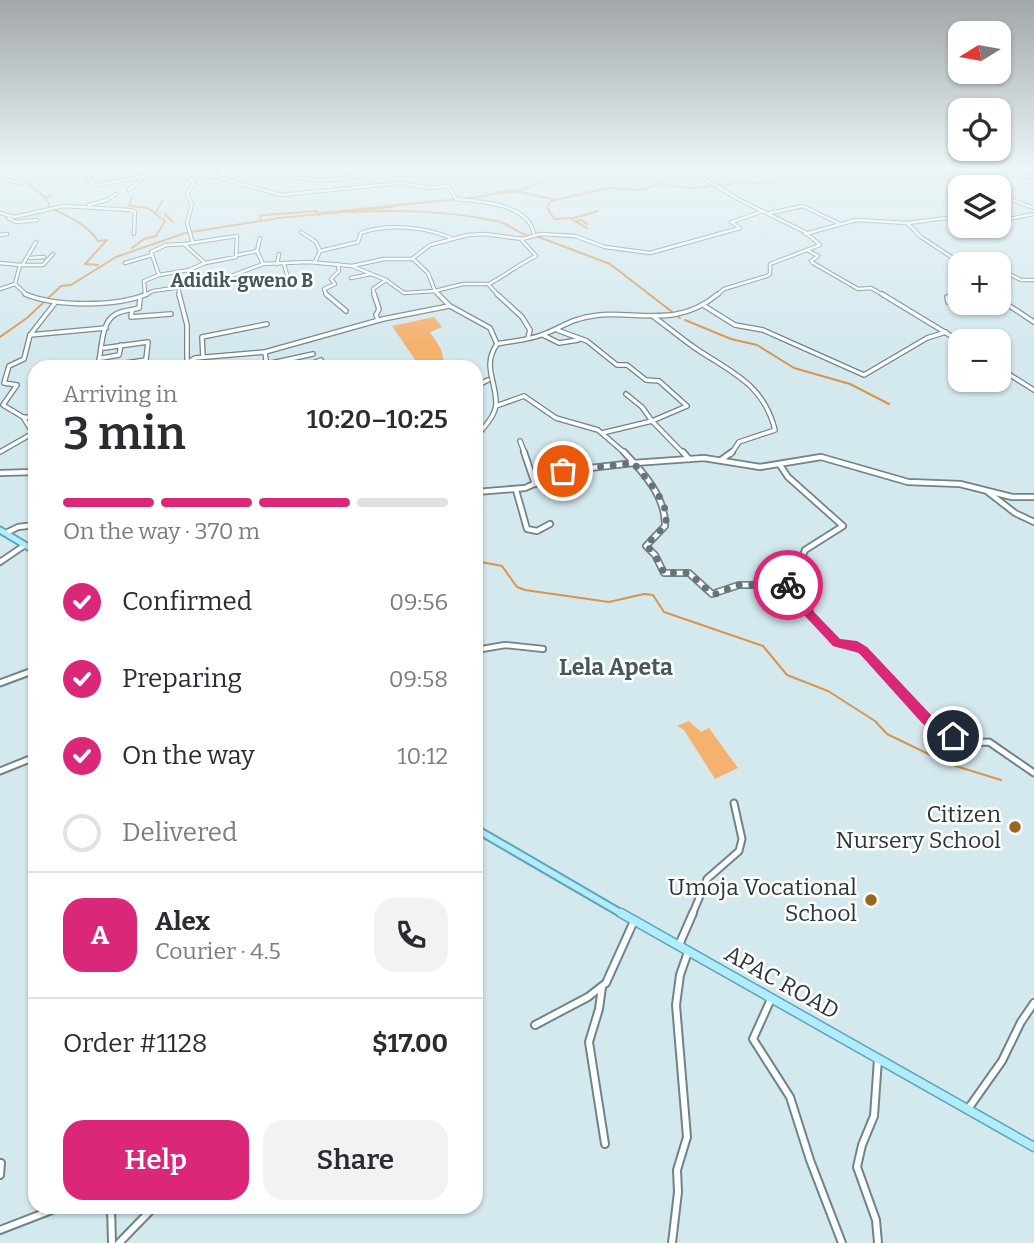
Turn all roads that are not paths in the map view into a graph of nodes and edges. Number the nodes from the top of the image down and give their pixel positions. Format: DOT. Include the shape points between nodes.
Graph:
graph roads {
  1 [pos="134,228"];
  2 [pos="189,228"];
  3 [pos="533,228"];
  4 [pos="739,228"];
  5 [pos="794,228"];
  6 [pos="826,228"];
  7 [pos="912,228"];
  8 [pos="302,232"];
  9 [pos="7,234"];
  10 [pos="134,234"];
  11 [pos="534,234"];
  12 [pos="804,234"];
  13 [pos="0,235"];
  14 [pos="260,238"];
  15 [pos="456,238"];
  16 [pos="520,238"];
  17 [pos="36,242"];
  18 [pos="193,243"];
  19 [pos="185,244"];
  20 [pos="257,250"];
  21 [pos="807,250"];
  22 [pos="320,251"];
  23 [pos="53,254"];
  24 [pos="279,254"];
  25 [pos="238,255"];
  26 [pos="948,255"];
  27 [pos="152,256"];
  28 [pos="44,257"];
  29 [pos="29,258"];
  30 [pos="412,259"];
  31 [pos="315,262"];
  32 [pos="125,263"];
  33 [pos="205,263"];
  34 [pos="1,264"];
  35 [pos="263,264"];
  36 [pos="277,264"];
  37 [pos="284,264"];
  38 [pos="338,264"];
  39 [pos="21,265"];
  40 [pos="352,266"];
  41 [pos="192,269"];
  42 [pos="372,274"];
  43 [pos="159,275"];
  44 [pos="1011,275"];
  45 [pos="351,278"];
  46 [pos="192,280"];
  47 [pos="386,280"];
  48 [pos="1034,280"];
  49 [pos="15,284"];
  50 [pos="488,284"];
  51 [pos="290,285"];
  52 [pos="179,287"];
  53 [pos="0,289"];
  54 [pos="435,291"];
  55 [pos="145,295"];
  56 [pos="948,298"];
  57 [pos="140,299"];
  58 [pos="948,302"];
  59 [pos="55,303"];
  60 [pos="702,305"];
  61 [pos="450,306"];
  62 [pos="1011,307"];
  63 [pos="132,311"];
  64 [pos="346,311"];
  65 [pos="171,314"];
  66 [pos="654,317"];
  67 [pos="378,320"];
  68 [pos="1034,322"];
  69 [pos="267,324"];
  70 [pos="106,328"];
  71 [pos="556,330"];
  72 [pos="946,332"];
  73 [pos="543,334"];
  74 [pos="30,335"];
  75 [pos="528,338"];
  76 [pos="580,340"];
  77 [pos="497,344"];
  78 [pos="121,345"];
  79 [pos="104,348"];
  80 [pos="265,352"];
  81 [pos="313,354"];
  82 [pos="203,356"];
  83 [pos="102,358"];
  84 [pos="146,360"];
  85 [pos="187,360"];
  86 [pos="266,360"];
  87 [pos="290,360"];
  88 [pos="1011,376"];
  89 [pos="488,380"];
  90 [pos="483,382"];
  91 [pos="1034,390"];
  92 [pos="626,394"];
  93 [pos="496,406"];
  94 [pos="23,417"];
  95 [pos="28,417"];
  96 [pos="652,421"];
  97 [pos="28,424"];
  98 [pos="483,429"];
  99 [pos="601,433"];
  100 [pos="28,436"];
  101 [pos="520,440"];
  102 [pos="0,452"];
  103 [pos="689,460"];
  104 [pos="720,460"];
  105 [pos="634,463"];
  106 [pos="780,464"];
  107 [pos="28,472"];
  108 [pos="0,473"];
  109 [pos="535,484"];
  110 [pos="984,489"];
  111 [pos="516,490"];
  112 [pos="483,492"];
  113 [pos="1034,496"];
  114 [pos="1034,522"];
  115 [pos="550,524"];
  116 [pos="28,526"];
  117 [pos="3,532"];
  118 [pos="26,545"];
  119 [pos="0,562"];
  120 [pos="791,585"];
  121 [pos="483,649"];
  122 [pos="543,649"];
  123 [pos="28,673"];
  124 [pos="0,683"];
  125 [pos="28,760"];
  126 [pos="0,762"];
  127 [pos="1,771"];
  128 [pos="1034,773"];
  129 [pos="734,803"];
  130 [pos="483,833"];
  131 [pos="634,920"];
  132 [pos="679,946"];
  133 [pos="688,952"];
  134 [pos="602,987"];
  135 [pos="771,999"];
  136 [pos="1034,1003"];
  137 [pos="535,1025"];
  138 [pos="878,1058"];
  139 [pos="968,1109"];
  140 [pos="605,1144"];
  141 [pos="1034,1147"];
  142 [pos="1,1163"];
  143 [pos="0,1175"];
  144 [pos="42,1214"];
  145 [pos="111,1214"];
  146 [pos="147,1214"];
  147 [pos="1,1231"];
  148 [pos="113,1243"];
  149 [pos="119,1243"];
  150 [pos="673,1243"];
  151 [pos="842,1243"];
  152 [pos="878,1243"];
  1 -- 10 [label="street"];
  2 -- 18 [label="street"];
  3 -- 11 [label="street"];
  4 -- 11 [label="street" via="654,253 606,247 577,237"];
  5 -- 12 [label="street"];
  6 -- 12 [label="street"];
  7 -- 26 [label="street"];
  8 -- 22 [label="street"];
  9 -- 13 [label="street"];
  11 -- 16 [label="street"];
  12 -- 21 [label="street" via="820,244"];
  14 -- 20 [label="street"];
  15 -- 16 [label="street" via="482,234"];
  15 -- 22 [label="street" via="431,229 371,229 361,233 358,242"];
  15 -- 30 [label="street" via="429,245"];
  16 -- 50 [label="street" via="536,256"];
  17 -- 29 [label="street"];
  18 -- 19 [label="street"];
  18 -- 25 [label="street" via="236,236"];
  19 -- 27 [label="street" via="161,246"];
  19 -- 33 [label="street"];
  20 -- 25 [label="street"];
  20 -- 35 [label="street"];
  21 -- 60 [label="street" via="770,264 769,274 724,289"];
  21 -- 72 [label="street" via="818,256 813,263 857,288 871,288"];
  22 -- 31 [label="street"];
  23 -- 39 [label="street" via="46,265"];
  24 -- 36 [label="street"];
  25 -- 33 [label="street"];
  27 -- 32 [label="street"];
  27 -- 43 [label="street"];
  28 -- 29 [label="street"];
  29 -- 39 [label="street"];
  30 -- 40 [label="street"];
  30 -- 54 [label="street" via="428,273"];
  31 -- 37 [label="street"];
  31 -- 38 [label="street"];
  33 -- 41 [label="street"];
  34 -- 39 [label="street"];
  35 -- 36 [label="street"];
  35 -- 52 [label="street" via="215,282"];
  36 -- 37 [label="street"];
  37 -- 51 [label="street"];
  38 -- 40 [label="street"];
  38 -- 64 [label="street" via="339,271 331,279 335,284 324,289 328,298"];
  39 -- 49 [label="street"];
  40 -- 42 [label="street"];
  41 -- 43 [label="street"];
  41 -- 46 [label="street"];
  42 -- 45 [label="street"];
  42 -- 47 [label="street"];
  43 -- 55 [label="street" via="144,281"];
  44 -- 48 [label="street"];
  47 -- 54 [label="street" via="404,293"];
  47 -- 67 [label="street" via="373,289"];
  49 -- 53 [label="street"];
  49 -- 59 [label="street" via="26,295"];
  50 -- 54 [label="street"];
  50 -- 75 [label="street" via="525,320"];
  52 -- 55 [label="street"];
  52 -- 85 [label="street" via="178,301 187,325"];
  54 -- 61 [label="street"];
  55 -- 57 [label="street"];
  56 -- 58 [label="street"];
  57 -- 59 [label="street"];
  57 -- 63 [label="street" via="140,307"];
  59 -- 74 [label="street"];
  60 -- 66 [label="street" via="682,314"];
  60 -- 72 [label="street" via="735,325 763,330 864,375 927,338"];
  61 -- 67 [label="street"];
  61 -- 77 [label="street" via="490,328"];
  62 -- 68 [label="street"];
  63 -- 65 [label="street" via="134,317"];
  63 -- 70 [label="street" via="113,315"];
  66 -- 71 [label="street" via="594,316"];
  66 -- 104 [label="street" via="729,367 754,389 771,413 775,430 739,442"];
  67 -- 80 [label="street"];
  69 -- 82 [label="street" via="202,337"];
  70 -- 74 [label="street"];
  70 -- 79 [label="street"];
  71 -- 73 [label="street"];
  71 -- 76 [label="street"];
  73 -- 75 [label="street"];
  73 -- 76 [label="street" via="559,343"];
  74 -- 94 [label="street" via="24,359 9,366 4,383 17,386 3,406"];
  75 -- 77 [label="street"];
  76 -- 96 [label="street" via="617,365 627,365 646,380 659,382 687,406"];
  77 -- 89 [label="street"];
  78 -- 79 [label="street"];
  78 -- 83 [label="street" via="119,355"];
  78 -- 84 [label="street" via="148,342"];
  79 -- 83 [label="street"];
  80 -- 82 [label="street"];
  80 -- 86 [label="street"];
  81 -- 87 [label="street"];
  82 -- 85 [label="street"];
  88 -- 91 [label="street"];
  89 -- 90 [label="street"];
  89 -- 93 [label="street"];
  92 -- 96 [label="street"];
  93 -- 98 [label="street"];
  93 -- 99 [label="street" via="524,396 552,416"];
  94 -- 95 [label="street"];
  94 -- 97 [label="street"];
  96 -- 99 [label="street"];
  96 -- 103 [label="street"];
  99 -- 105 [label="street"];
  100 -- 102 [label="street"];
  101 -- 109 [label="street"];
  103 -- 104 [label="street"];
  103 -- 105 [label="street"];
  104 -- 106 [label="street" via="756,466"];
  105 -- 109 [label="street" via="563,471"];
  105 -- 120 [label="street" via="666,512 665,526 646,545 664,573 689,573 712,594 739,585"];
  106 -- 110 [label="street" via="831,458 908,482"];
  106 -- 120 [label="street" via="844,526 805,550"];
  107 -- 108 [label="street"];
  109 -- 111 [label="street"];
  110 -- 113 [label="street" via="1016,498"];
  110 -- 114 [label="street"];
  111 -- 112 [label="street"];
  111 -- 115 [label="street" via="527,529 537,531"];
  116 -- 117 [label="street"];
  117 -- 118 [label="main road"];
  118 -- 119 [label="street"];
  120 -- 128 [label="street" via="806,595 809,613 837,643 863,650 936,727 967,743 982,741 996,746"];
  121 -- 122 [label="street" via="505,645"];
  123 -- 124 [label="street"];
  125 -- 127 [label="street"];
  126 -- 127 [label="street"];
  129 -- 132 [label="street" via="742,839 739,851 707,879"];
  130 -- 131 [label="main road, APAC ROAD"];
  131 -- 132 [label="main road, APAC ROAD"];
  131 -- 134 [label="street"];
  132 -- 133 [label="main road, APAC ROAD"];
  133 -- 135 [label="main road, APAC ROAD"];
  133 -- 150 [label="street" via="676,1005 687,1137 677,1170"];
  134 -- 137 [label="street"];
  134 -- 140 [label="street" via="589,1042"];
  135 -- 138 [label="main road, APAC ROAD"];
  135 -- 151 [label="street" via="753,1039 790,1097"];
  136 -- 139 [label="street"];
  138 -- 139 [label="main road, APAC ROAD"];
  138 -- 152 [label="street" via="874,1116 857,1167 876,1220"];
  139 -- 141 [label="main road, APAC ROAD"];
  142 -- 143 [label="street"];
  144 -- 147 [label="street"];
  145 -- 148 [label="street"];
  146 -- 149 [label="street"];
}
